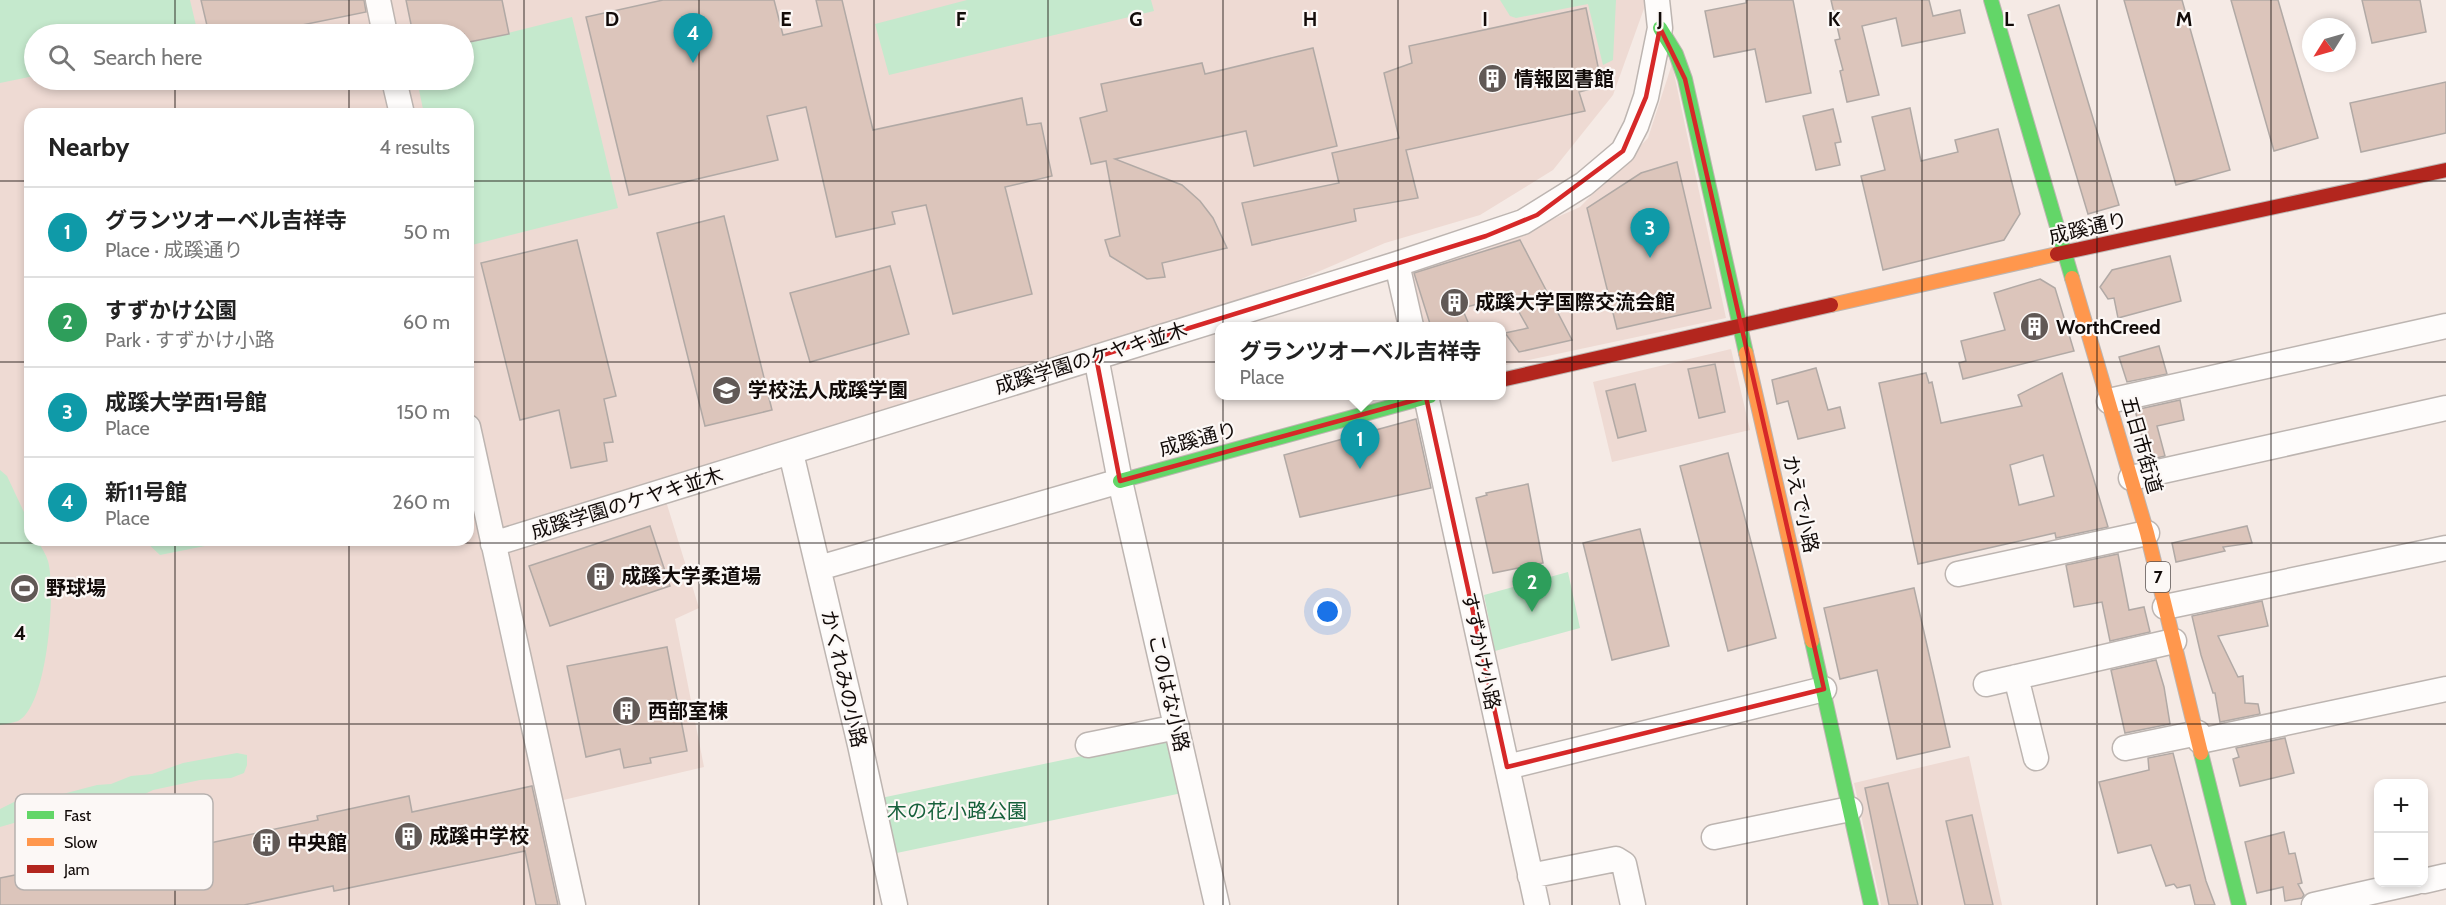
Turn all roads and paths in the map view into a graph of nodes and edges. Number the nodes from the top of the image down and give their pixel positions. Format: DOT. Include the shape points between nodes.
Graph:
graph roads {
  1 [pos="378,0"];
  2 [pos="1657,0"];
  3 [pos="1994,1"];
  4 [pos="383,24"];
  5 [pos="1660,28"];
  6 [pos="396,90"];
  7 [pos="401,108"];
  8 [pos="2446,170"];
  9 [pos="2066,253"];
  10 [pos="1397,264"];
  11 [pos="1410,322"];
  12 [pos="2446,326"];
  13 [pos="1740,328"];
  14 [pos="1095,357"];
  15 [pos="1506,379"];
  16 [pos="1413,400"];
  17 [pos="1428,400"];
  18 [pos="2109,401"];
  19 [pos="2446,408"];
  20 [pos="791,453"];
  21 [pos="474,455"];
  22 [pos="2131,477"];
  23 [pos="1120,481"];
  24 [pos="2147,533"];
  25 [pos="493,544"];
  26 [pos="2446,548"];
  27 [pos="819,568"];
  28 [pos="1958,574"];
  29 [pos="2165,607"];
  30 [pos="2174,641"];
  31 [pos="2016,677"];
  32 [pos="1986,684"];
  33 [pos="1824,688"];
  34 [pos="2446,688"];
  35 [pos="1177,727"];
  36 [pos="2199,737"];
  37 [pos="1088,745"];
  38 [pos="2125,748"];
  39 [pos="2036,758"];
  40 [pos="1507,767"];
  41 [pos="1850,809"];
  42 [pos="1714,837"];
  43 [pos="1530,876"];
  44 [pos="2446,876"];
  45 [pos="2428,880"];
  46 [pos="2394,887"];
  47 [pos="573,905"];
  48 [pos="895,905"];
  49 [pos="1217,905"];
  50 [pos="1537,905"];
  51 [pos="1633,905"];
  52 [pos="1871,905"];
  53 [pos="2239,905"];
  54 [pos="2314,905"];
  1 -- 4 [label="street"];
  2 -- 5 [label="street, 成蹊学園のケヤキ並木"];
  3 -- 9 [label="street, 五日市街道 / 7"];
  5 -- 10 [label="street, 成蹊学園のケヤキ並木" via="1646,97 1623,151 1584,184 1523,222"];
  5 -- 13 [label="street, かえで小路" via="1685,79"];
  6 -- 7 [label="street"];
  8 -- 9 [label="street, 成蹊通り"];
  9 -- 13 [label="street, 成蹊通り"];
  9 -- 18 [label="street, 五日市街道 / 7"];
  10 -- 11 [label="street"];
  10 -- 14 [label="street, 成蹊学園のケヤキ並木"];
  12 -- 18 [label="street"];
  13 -- 15 [label="street, 成蹊通り"];
  13 -- 33 [label="street, かえで小路"];
  14 -- 20 [label="street, 成蹊学園のケヤキ並木"];
  14 -- 23 [label="street, このはな小路"];
  16 -- 23 [label="street, 成蹊通り"];
  17 -- 40 [label="street, すずかけ小路"];
  18 -- 22 [label="street, 五日市街道 / 7"];
  19 -- 22 [label="street"];
  20 -- 25 [label="street, 成蹊学園のケヤキ並木"];
  20 -- 27 [label="street, かくれみの小路"];
  21 -- 25 [label="street"];
  22 -- 24 [label="street, 五日市街道 / 7"];
  23 -- 27 [label="street"];
  23 -- 35 [label="street, このはな小路"];
  24 -- 28 [label="street"];
  24 -- 29 [label="street, 五日市街道 / 7"];
  25 -- 47 [label="street"];
  26 -- 29 [label="street"];
  27 -- 48 [label="street, かくれみの小路"];
  29 -- 30 [label="street, 五日市街道 / 7"];
  30 -- 31 [label="street"];
  30 -- 36 [label="street, 五日市街道 / 7"];
  31 -- 32 [label="street"];
  31 -- 39 [label="street"];
  33 -- 40 [label="street"];
  33 -- 41 [label="street, かえで小路"];
  34 -- 36 [label="street"];
  35 -- 37 [label="street"];
  35 -- 49 [label="street, このはな小路"];
  36 -- 38 [label="street"];
  36 -- 53 [label="street, 五日市街道 / 7"];
  40 -- 43 [label="street, すずかけ小路"];
  41 -- 42 [label="street"];
  41 -- 52 [label="street, かえで小路"];
  43 -- 50 [label="street, すずかけ小路"];
  43 -- 51 [label="street" via="1616,859 1624,864"];
  44 -- 45 [label="street"];
  46 -- 54 [label="street"];
}
